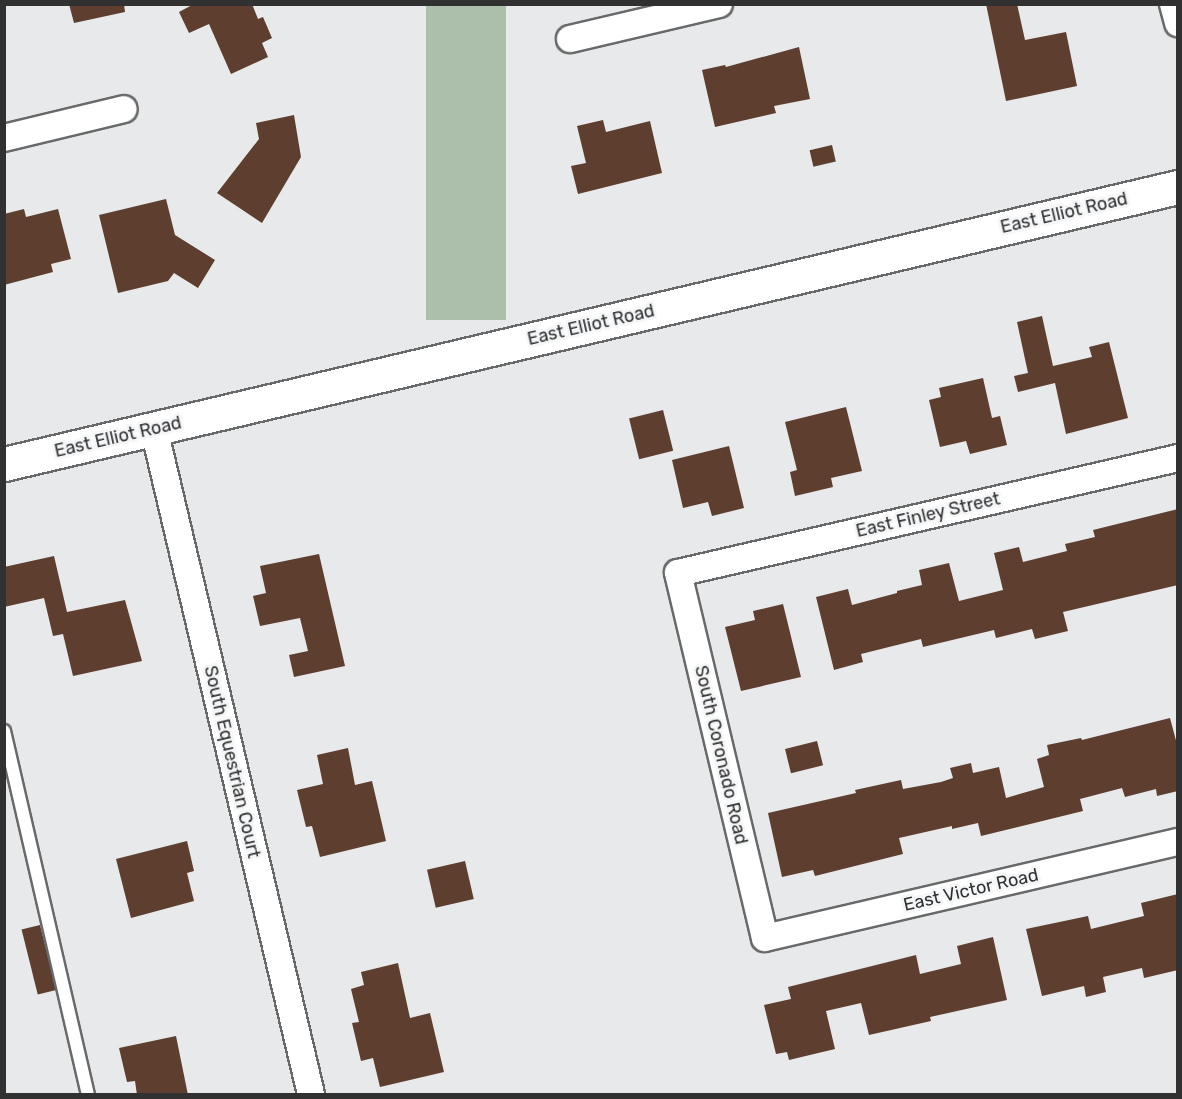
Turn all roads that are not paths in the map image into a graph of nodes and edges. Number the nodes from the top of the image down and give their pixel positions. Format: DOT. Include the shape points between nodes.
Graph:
graph roads {
  1 [pos="719,4"];
  2 [pos="1173,4"];
  3 [pos="1178,23"];
  4 [pos="570,39"];
  5 [pos="124,109"];
  6 [pos="4,138"];
  7 [pos="1178,187"];
  8 [pos="154,429"];
  9 [pos="1178,458"];
  10 [pos="4,464"];
  11 [pos="678,573"];
  12 [pos="4,731"];
  13 [pos="1178,842"];
  14 [pos="765,938"];
  15 [pos="88,1095"];
  16 [pos="311,1095"];
  1 -- 4 [label="street"];
  2 -- 3 [label="street"];
  5 -- 6 [label="street"];
  7 -- 8 [label="main road, East Elliot Road"];
  8 -- 10 [label="main road, East Elliot Road"];
  8 -- 16 [label="street, South Equestrian Court"];
  9 -- 11 [label="street, East Finley Street"];
  11 -- 14 [label="street, South Coronado Road"];
  12 -- 15 [label="lane"];
  13 -- 14 [label="street, East Victor Road"];
}
